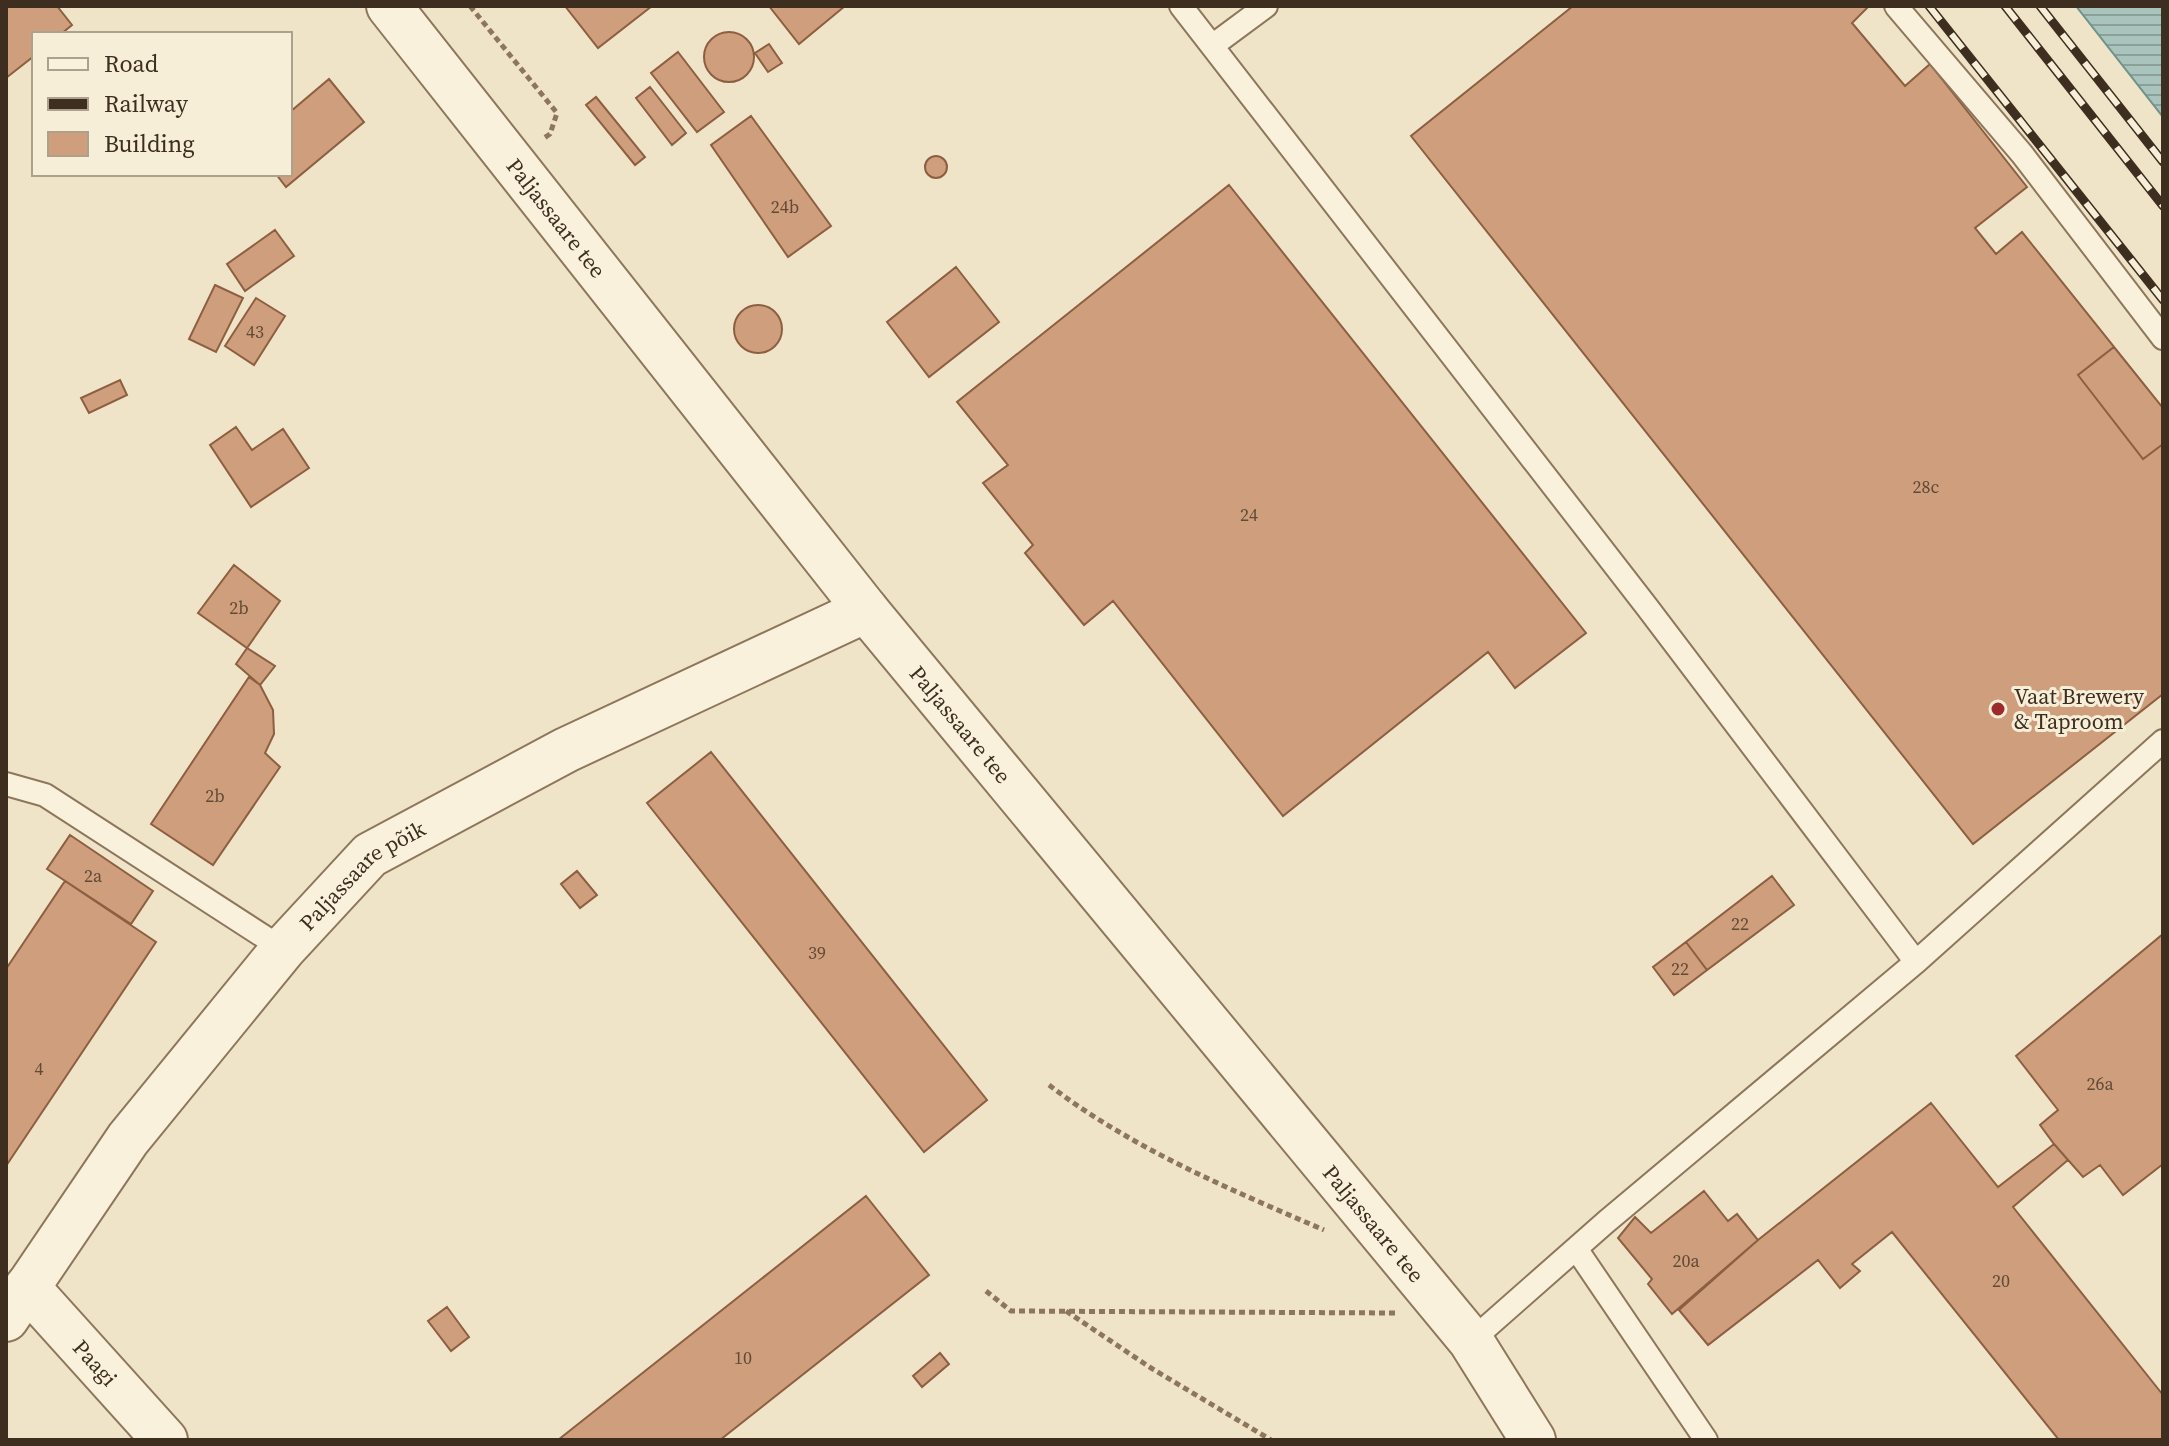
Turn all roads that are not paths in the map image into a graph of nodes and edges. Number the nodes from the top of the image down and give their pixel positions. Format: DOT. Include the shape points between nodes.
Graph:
graph roads {
  1 [pos="389,6"];
  2 [pos="1181,6"];
  3 [pos="1266,6"];
  4 [pos="1896,6"];
  5 [pos="1212,46"];
  6 [pos="2163,338"];
  7 [pos="866,610"];
  8 [pos="2163,741"];
  9 [pos="6,784"];
  10 [pos="283,949"];
  11 [pos="1916,962"];
  12 [pos="1577,1250"];
  13 [pos="16,1303"];
  14 [pos="1471,1341"];
  15 [pos="165,1440"];
  16 [pos="1533,1440"];
  17 [pos="1706,1440"];
  1 -- 7 [label="street, Paljassaare tee"];
  2 -- 5 [label="lane"];
  3 -- 5 [label="lane"];
  4 -- 6 [label="lane" via="2022,154"];
  5 -- 11 [label="lane"];
  7 -- 10 [label="street, Paljassaare põik" via="566,750 370,855"];
  7 -- 14 [label="street, Paljassaare tee"];
  8 -- 11 [label="lane"];
  9 -- 10 [label="lane" via="45,795"];
  10 -- 13 [label="street, Paljassaare põik" via="128,1139"];
  11 -- 12 [label="lane"];
  12 -- 14 [label="lane"];
  12 -- 17 [label="lane"];
  13 -- 15 [label="street, Paagi"];
  14 -- 16 [label="street, Paljassaare tee"];
}
